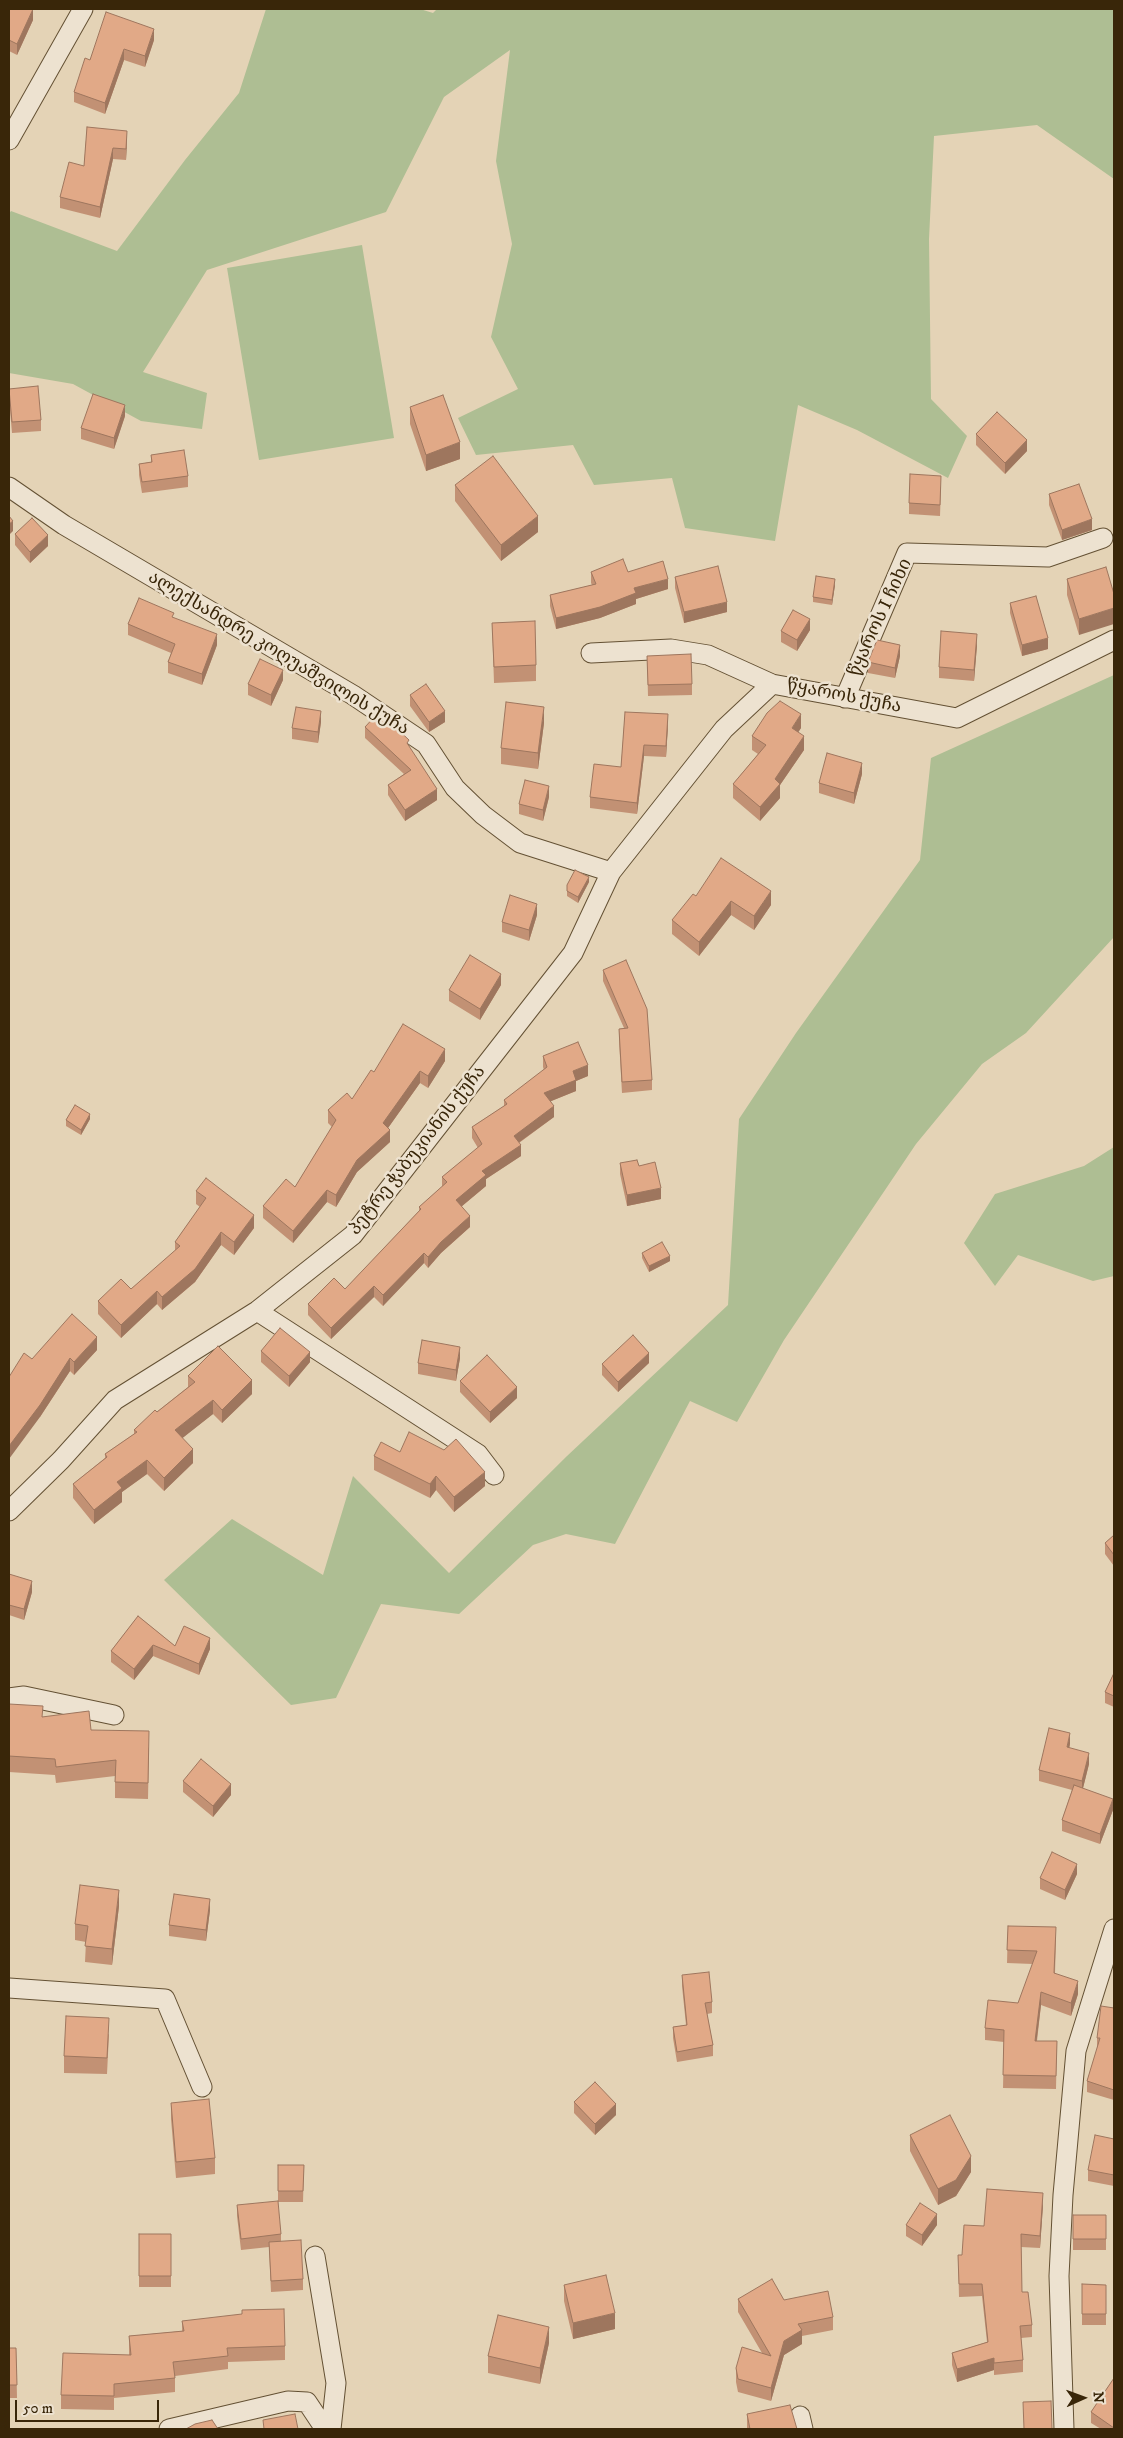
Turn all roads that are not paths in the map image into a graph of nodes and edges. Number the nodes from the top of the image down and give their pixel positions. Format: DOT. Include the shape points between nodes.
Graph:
graph roads {
  1 [pos="83,9"];
  2 [pos="9,140"];
  3 [pos="9,487"];
  4 [pos="1103,538"];
  5 [pos="1114,640"];
  6 [pos="591,653"];
  7 [pos="772,684"];
  8 [pos="845,698"];
  9 [pos="611,872"];
  10 [pos="258,1311"];
  11 [pos="494,1475"];
  12 [pos="9,1512"];
  13 [pos="9,1698"];
  14 [pos="114,1714"];
  15 [pos="1114,1929"];
  16 [pos="9,1988"];
  17 [pos="202,2087"];
  18 [pos="315,2256"];
  19 [pos="169,2429"];
  20 [pos="325,2429"];
  21 [pos="331,2429"];
  22 [pos="1064,2429"];
  1 -- 2 [label="street"];
  3 -- 9 [label="street, ალექსანდრე კოღუაშვილის ქუჩა" via="64,525 353,694 426,744 455,788 483,815 520,843"];
  4 -- 8 [label="street, წყაროს I ჩიხი" via="1048,557 907,553"];
  5 -- 8 [label="street, წყაროს ქუჩა" via="957,718"];
  6 -- 7 [label="street" via="671,649 689,652 708,656"];
  7 -- 8 [label="street, წყაროს ქუჩა"];
  7 -- 9 [label="street, წყაროს ქუჩა" via="724,729"];
  9 -- 10 [label="street, პეტრე ჭაბუკიანის ქუჩა" via="574,953 354,1235"];
  10 -- 11 [label="street" via="478,1454"];
  10 -- 12 [label="street, პეტრე ჭაბუკიანის ქუჩა" via="115,1400"];
  13 -- 14 [label="street" via="24,1696"];
  15 -- 22 [label="street" via="1076,2051 1059,2276"];
  16 -- 17 [label="street" via="165,1999"];
  18 -- 21 [label="street" via="336,2383"];
  19 -- 20 [label="street" via="288,2401 307,2402"];
}
